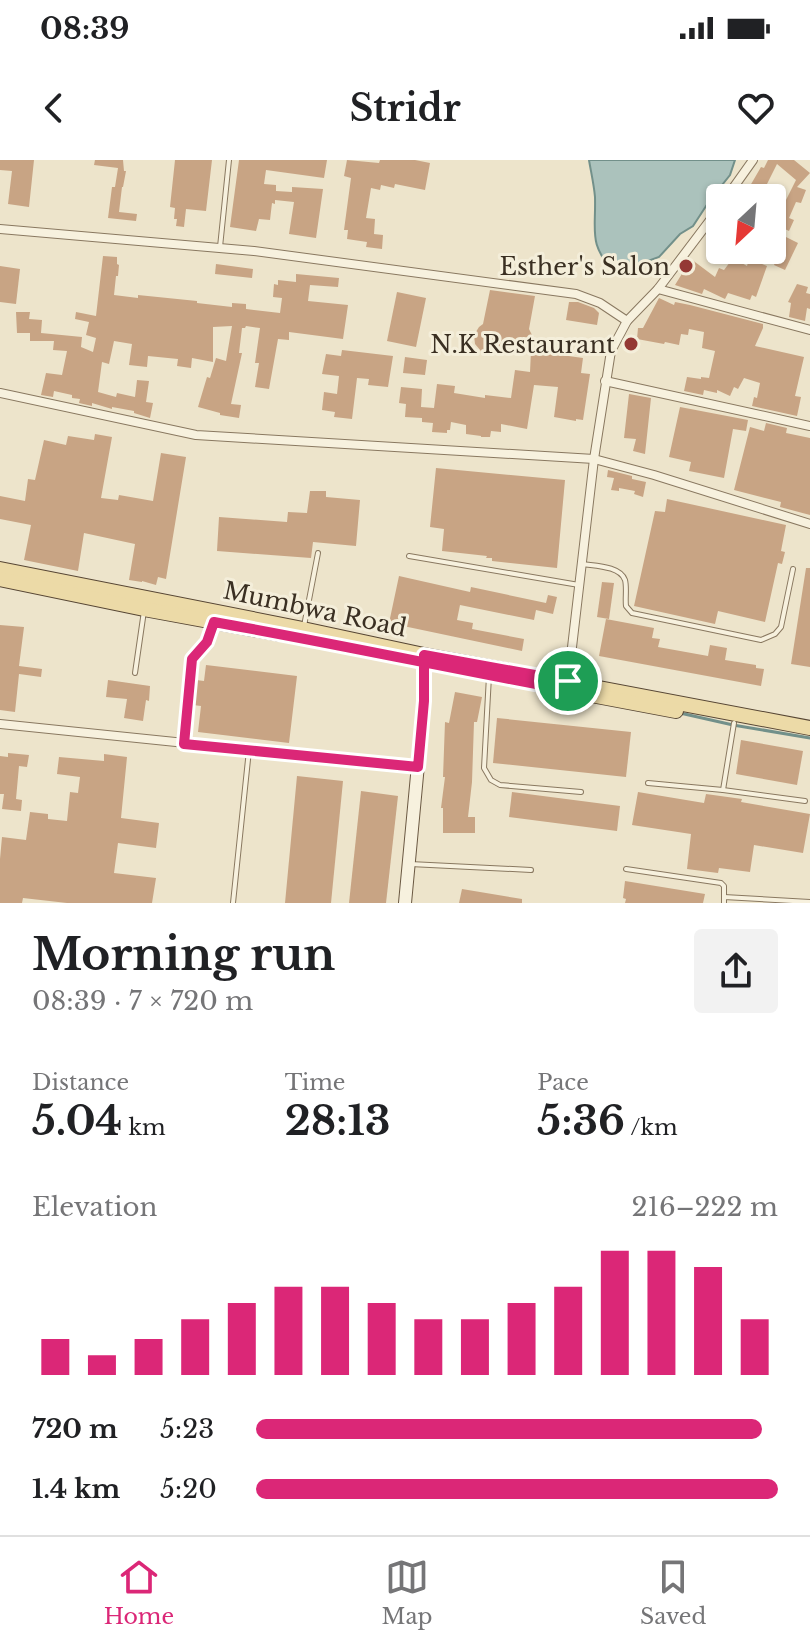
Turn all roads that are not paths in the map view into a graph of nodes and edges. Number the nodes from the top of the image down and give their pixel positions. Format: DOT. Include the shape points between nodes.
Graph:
graph roads {
  1 [pos="229,160"];
  2 [pos="753,160"];
  3 [pos="736,184"];
  4 [pos="706,226"];
  5 [pos="0,229"];
  6 [pos="219,249"];
  7 [pos="658,289"];
  8 [pos="627,321"];
  9 [pos="810,330"];
  10 [pos="605,381"];
  11 [pos="0,393"];
  12 [pos="810,426"];
  13 [pos="594,459"];
  14 [pos="810,524"];
  15 [pos="318,553"];
  16 [pos="409,556"];
  17 [pos="582,564"];
  18 [pos="0,569"];
  19 [pos="793,569"];
  20 [pos="0,579"];
  21 [pos="579,585"];
  22 [pos="144,609"];
  23 [pos="214,622"];
  24 [pos="303,629"];
  25 [pos="424,659"];
  26 [pos="135,673"];
  27 [pos="489,676"];
  28 [pos="567,686"];
  29 [pos="734,723"];
  30 [pos="0,724"];
  31 [pos="810,728"];
  32 [pos="810,737"];
  33 [pos="184,744"];
  34 [pos="249,750"];
  35 [pos="418,767"];
  36 [pos="648,783"];
  37 [pos="723,790"];
  38 [pos="581,792"];
  39 [pos="805,801"];
  40 [pos="410,864"];
  41 [pos="626,869"];
  42 [pos="531,870"];
  43 [pos="724,900"];
  44 [pos="810,902"];
  45 [pos="233,903"];
  46 [pos="405,903"];
  1 -- 6 [label="lane"];
  2 -- 3 [label="street"];
  4 -- 7 [label="street"];
  5 -- 6 [label="street"];
  6 -- 8 [label="street" via="576,294"];
  7 -- 8 [label="street"];
  7 -- 9 [label="street"];
  8 -- 10 [label="street" via="611,351"];
  10 -- 12 [label="street"];
  10 -- 13 [label="street"];
  11 -- 13 [label="street" via="196,435"];
  13 -- 14 [label="street"];
  13 -- 17 [label="street"];
  15 -- 24 [label="lane"];
  16 -- 21 [label="lane"];
  17 -- 19 [label="lane" via="622,576 632,613 761,640 781,627"];
  17 -- 21 [label="street"];
  18 -- 24 [label="main road, Mumbwa Road"];
  20 -- 22 [label="main road, Mumbwa Road"];
  21 -- 28 [label="street"];
  22 -- 23 [label="main road, Mumbwa Road"];
  22 -- 26 [label="lane"];
  23 -- 25 [label="main road, Mumbwa Road"];
  23 -- 33 [label="lane" via="207,642 192,659"];
  24 -- 25 [label="main road, Mumbwa Road"];
  25 -- 27 [label="main road, Mumbwa Road"];
  25 -- 28 [label="main road, Mumbwa Road"];
  25 -- 35 [label="street"];
  27 -- 28 [label="main road, Mumbwa Road"];
  27 -- 38 [label="lane" via="484,768 491,780"];
  28 -- 29 [label="main road, Mumbwa Road"];
  28 -- 31 [label="main road, Mumbwa Road"];
  29 -- 32 [label="main road, Mumbwa Road"];
  29 -- 37 [label="lane"];
  30 -- 33 [label="street"];
  33 -- 34 [label="street"];
  34 -- 35 [label="street"];
  34 -- 45 [label="lane"];
  35 -- 40 [label="street"];
  36 -- 37 [label="lane"];
  37 -- 39 [label="lane"];
  40 -- 42 [label="lane"];
  40 -- 46 [label="street"];
  41 -- 43 [label="lane" via="721,883"];
  43 -- 44 [label="lane"];
}
